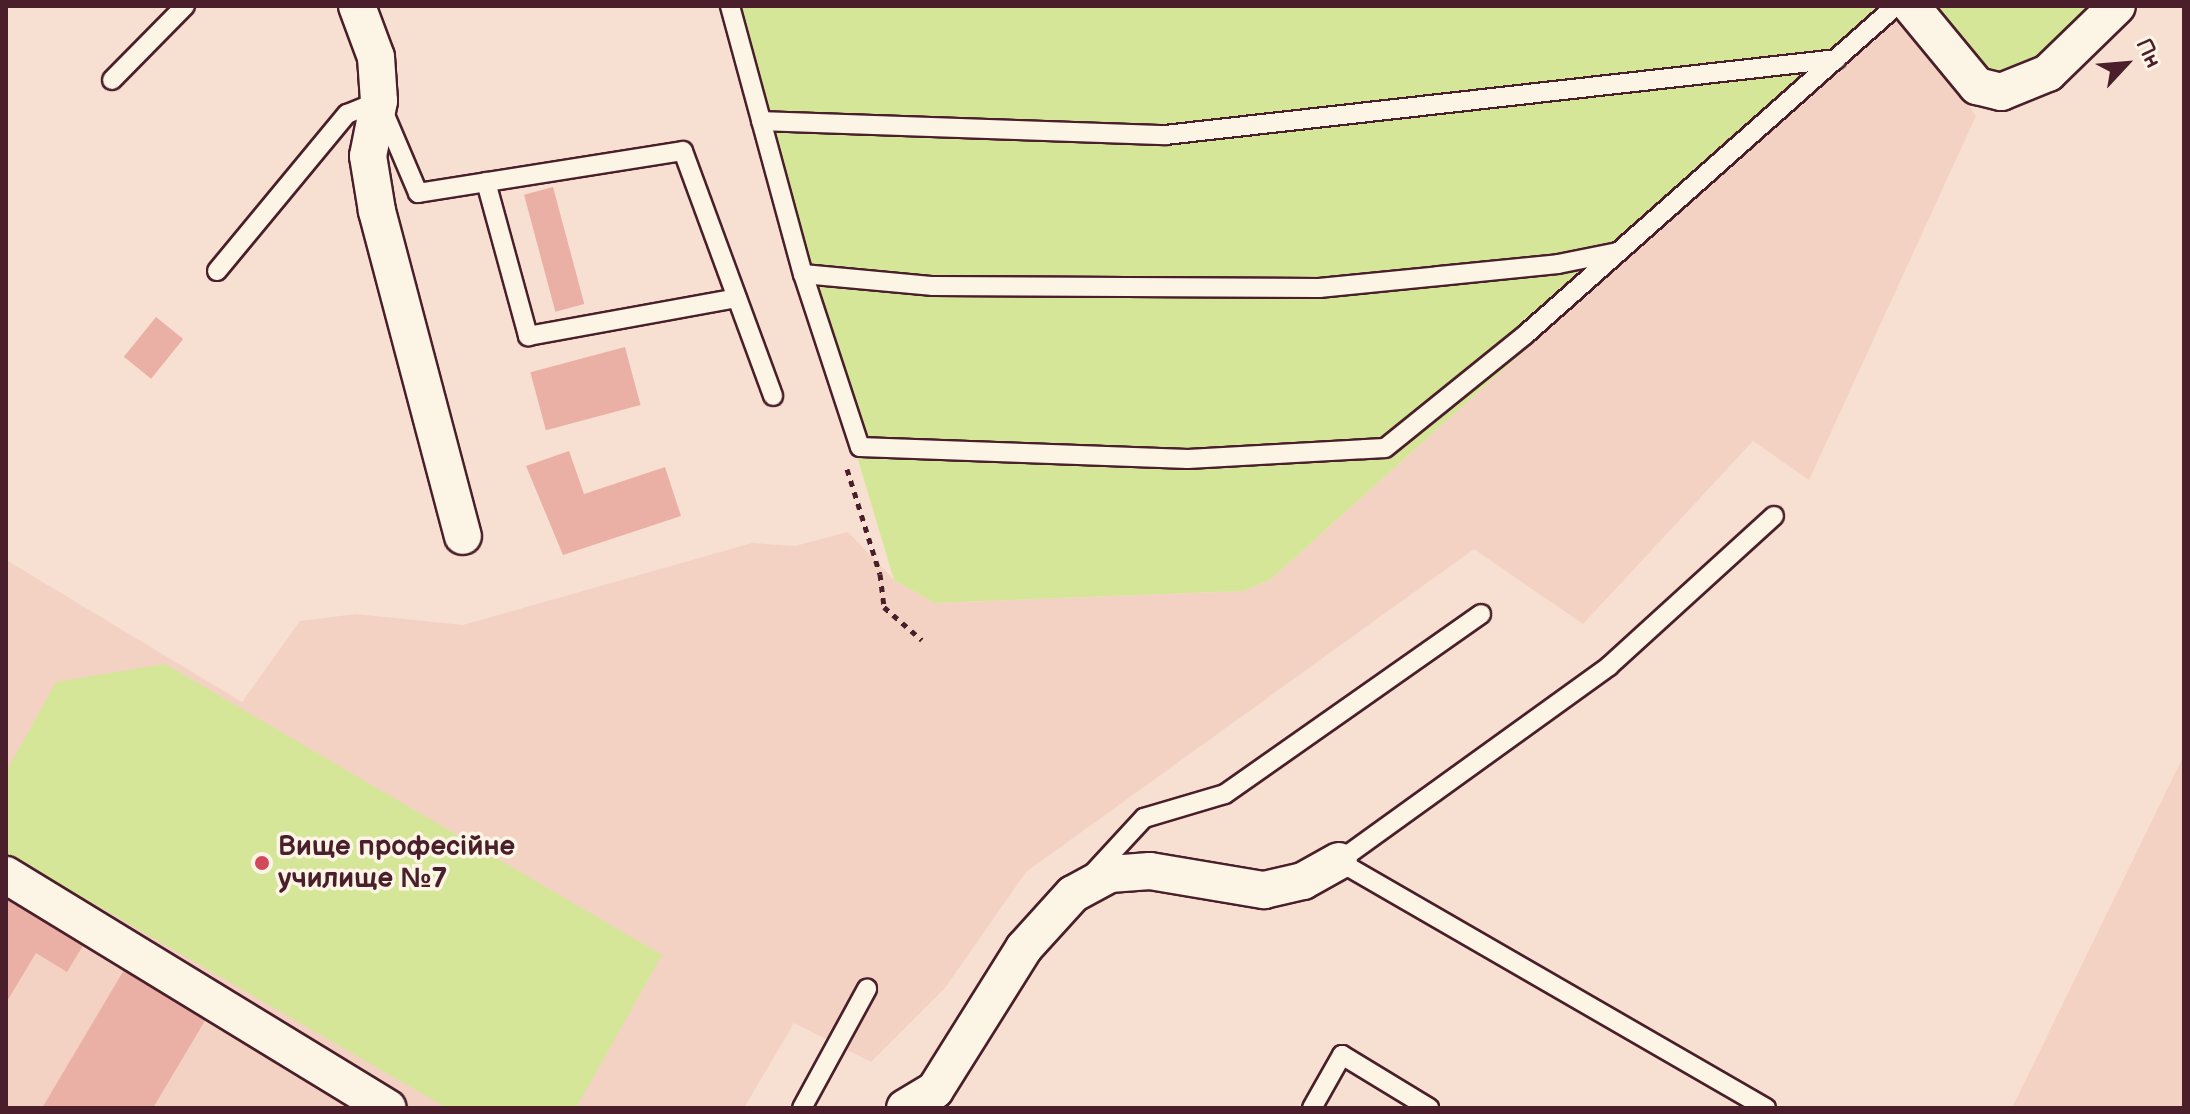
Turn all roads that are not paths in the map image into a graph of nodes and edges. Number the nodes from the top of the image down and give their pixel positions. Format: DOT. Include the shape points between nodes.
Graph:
graph roads {
  1 [pos="185,6"];
  2 [pos="357,6"];
  3 [pos="730,6"];
  4 [pos="1896,6"];
  5 [pos="1911,6"];
  6 [pos="2117,6"];
  7 [pos="1837,59"];
  8 [pos="112,80"];
  9 [pos="379,101"];
  10 [pos="761,121"];
  11 [pos="486,182"];
  12 [pos="1619,252"];
  13 [pos="217,271"];
  14 [pos="803,274"];
  15 [pos="737,298"];
  16 [pos="773,396"];
  17 [pos="1774,516"];
  18 [pos="463,536"];
  19 [pos="1481,614"];
  20 [pos="1339,861"];
  21 [pos="6,875"];
  22 [pos="1073,894"];
  23 [pos="867,989"];
  24 [pos="388,1108"];
  25 [pos="802,1108"];
  26 [pos="905,1108"];
  27 [pos="1312,1108"];
  28 [pos="1429,1108"];
  29 [pos="1766,1108"];
  1 -- 8 [label="lane"];
  2 -- 9 [label="street" via="376,57"];
  3 -- 10 [label="lane"];
  4 -- 7 [label="lane"];
  5 -- 6 [label="street" via="1977,86 2001,92 2048,73"];
  7 -- 10 [label="lane" via="1165,135"];
  7 -- 12 [label="lane"];
  9 -- 11 [label="lane" via="418,193"];
  9 -- 13 [label="lane" via="347,114"];
  9 -- 18 [label="street" via="368,156 377,211"];
  10 -- 14 [label="lane"];
  11 -- 15 [label="lane" via="683,151"];
  11 -- 15 [label="lane" via="528,336"];
  12 -- 14 [label="lane" via="1558,264 1319,288 933,286"];
  12 -- 14 [label="lane" via="1385,448 1271,457 1098,458 860,447"];
  15 -- 16 [label="lane"];
  17 -- 20 [label="lane" via="1609,666"];
  19 -- 22 [label="lane" via="1225,794 1144,818"];
  20 -- 22 [label="street" via="1303,881 1264,890 1150,871 1110,874"];
  20 -- 29 [label="lane"];
  21 -- 24 [label="street"];
  22 -- 26 [label="street" via="1024,948 935,1090"];
  23 -- 25 [label="lane"];
  27 -- 28 [label="lane" via="1342,1055"];
}
